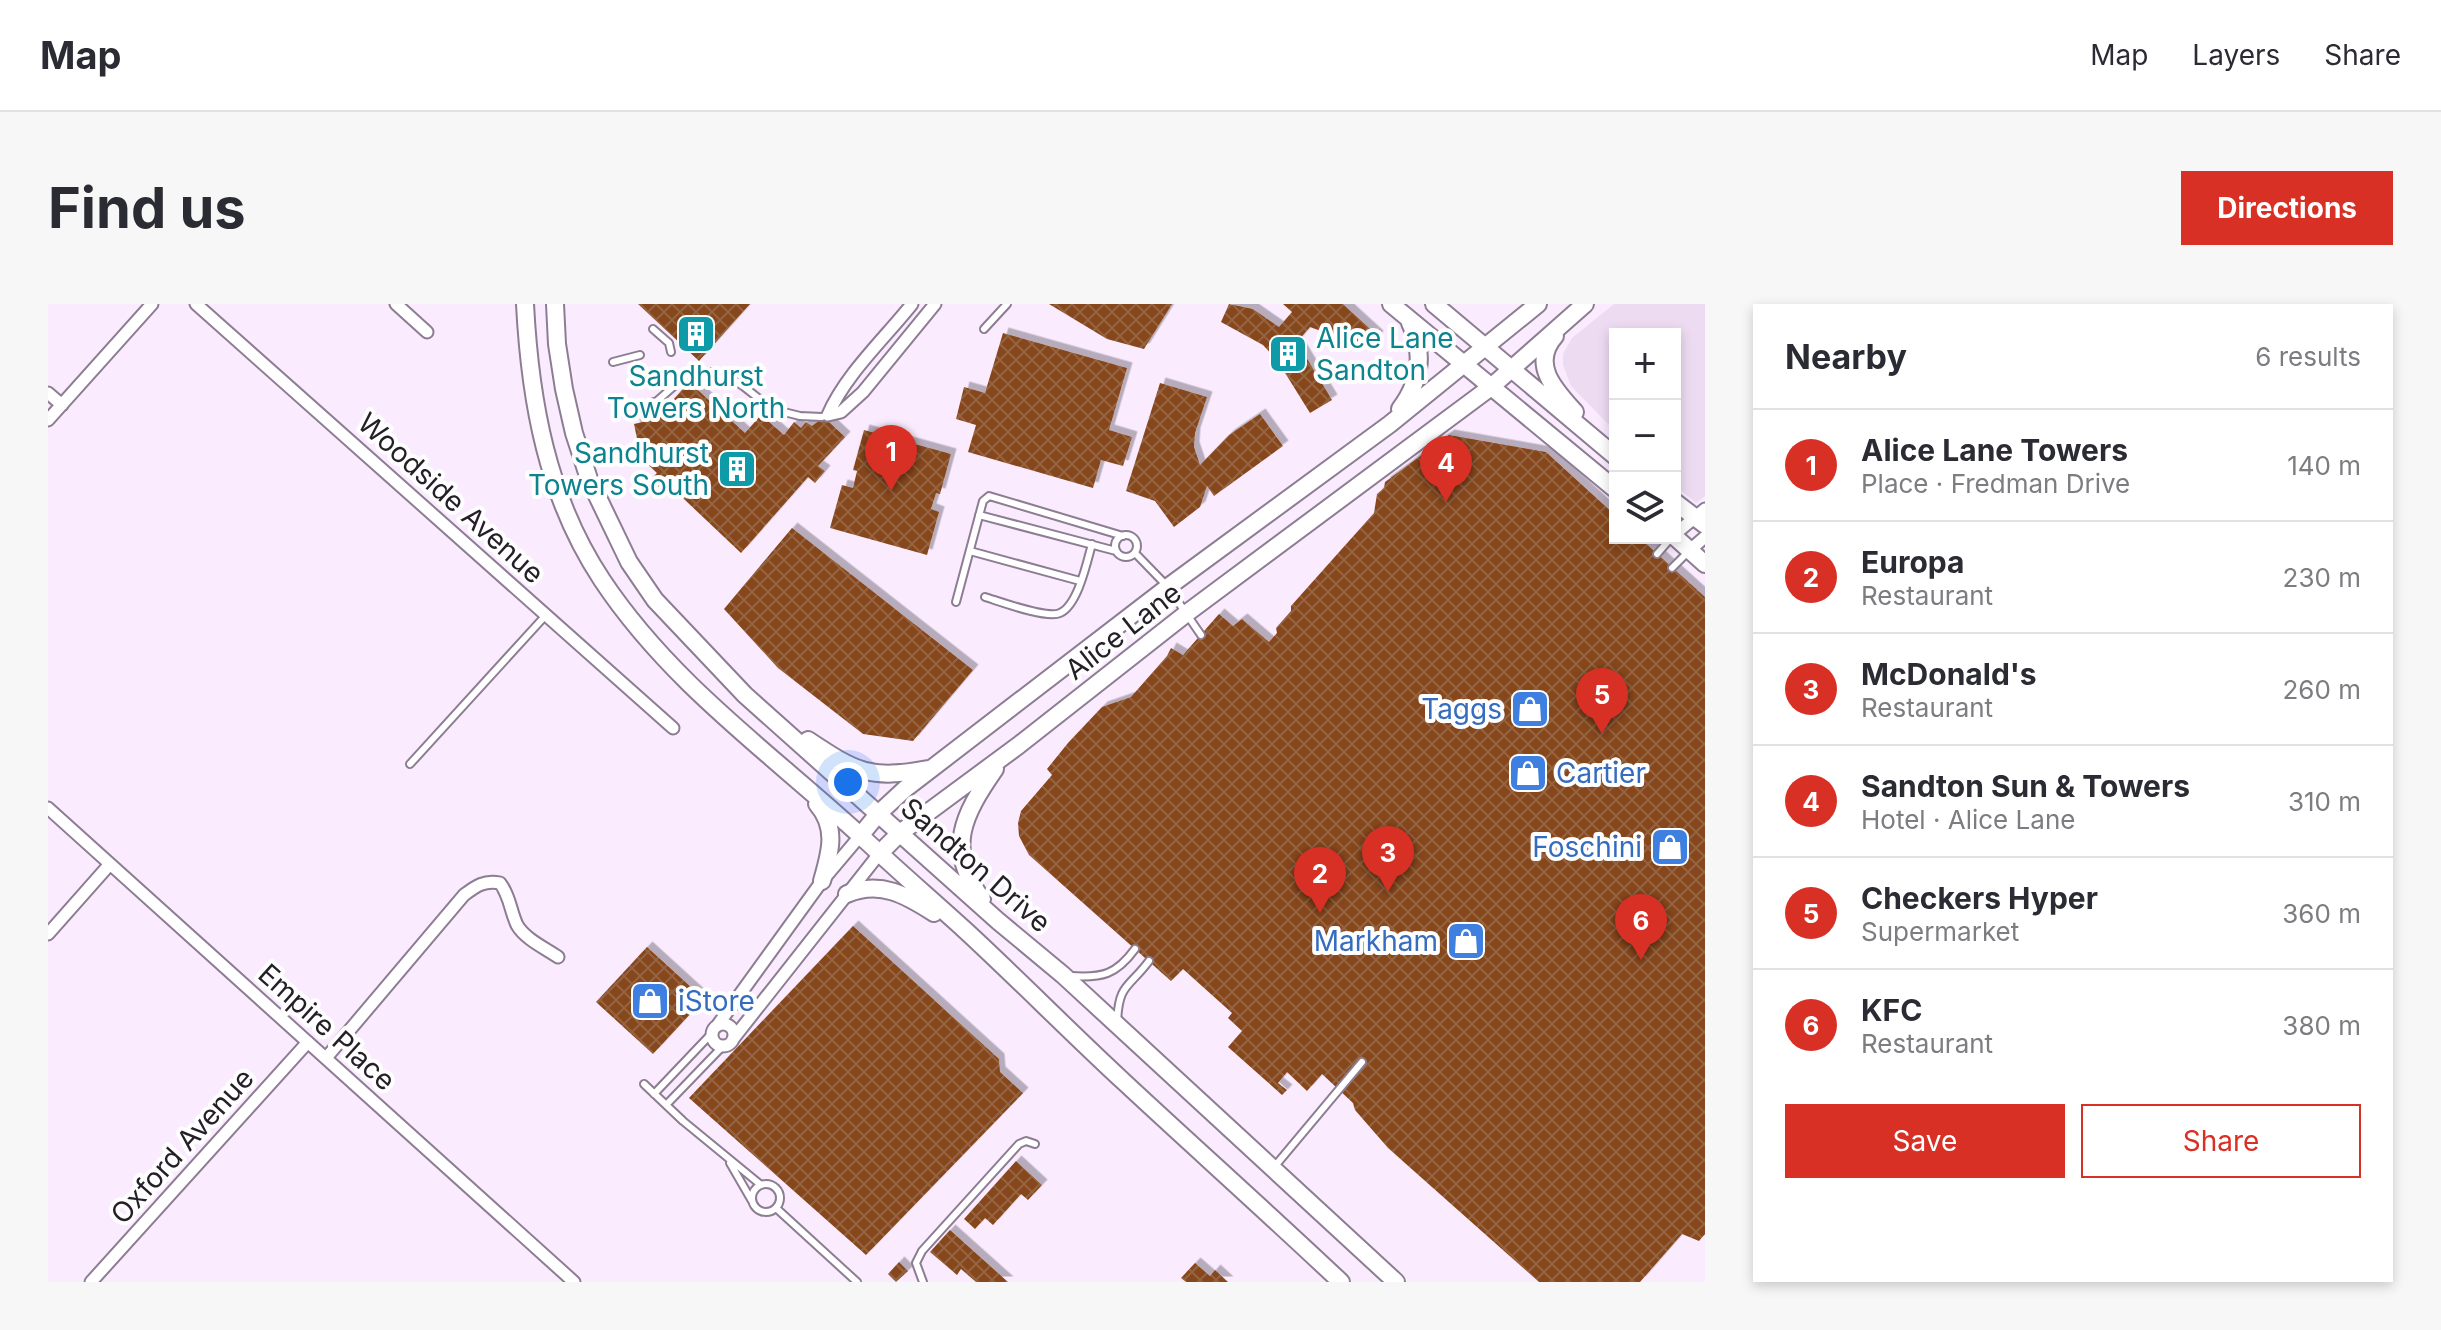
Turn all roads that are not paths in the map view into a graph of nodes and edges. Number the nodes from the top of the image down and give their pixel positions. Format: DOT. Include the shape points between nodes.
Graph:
graph roads {
  1 [pos="152,304"];
  2 [pos="196,304"];
  3 [pos="396,304"];
  4 [pos="525,304"];
  5 [pos="555,304"];
  6 [pos="935,304"];
  7 [pos="1007,304"];
  8 [pos="1391,304"];
  9 [pos="1434,304"];
  10 [pos="1538,304"];
  11 [pos="906,306"];
  12 [pos="1583,306"];
  13 [pos="1409,319"];
  14 [pos="922,321"];
  15 [pos="653,329"];
  16 [pos="984,329"];
  17 [pos="427,332"];
  18 [pos="881,342"];
  19 [pos="1485,348"];
  20 [pos="671,352"];
  21 [pos="895,354"];
  22 [pos="640,355"];
  23 [pos="613,362"];
  24 [pos="1463,364"];
  25 [pos="1511,368"];
  26 [pos="1491,387"];
  27 [pos="48,393"];
  28 [pos="62,405"];
  29 [pos="643,406"];
  30 [pos="828,415"];
  31 [pos="48,420"];
  32 [pos="1390,424"];
  33 [pos="1609,451"];
  34 [pos="1609,451"];
  35 [pos="1609,484"];
  36 [pos="1681,505"];
  37 [pos="979,515"];
  38 [pos="1702,517"];
  39 [pos="1681,531"];
  40 [pos="1123,536"];
  41 [pos="1705,537"];
  42 [pos="1681,542"];
  43 [pos="1092,544"];
  44 [pos="1666,544"];
  45 [pos="1690,550"];
  46 [pos="970,551"];
  47 [pos="1116,551"];
  48 [pos="1135,553"];
  49 [pos="1657,554"];
  50 [pos="1705,564"];
  51 [pos="1672,568"];
  52 [pos="1082,578"];
  53 [pos="1168,587"];
  54 [pos="985,597"];
  55 [pos="956,602"];
  56 [pos="1187,613"];
  57 [pos="546,615"];
  58 [pos="1201,635"];
  59 [pos="745,695"];
  60 [pos="673,728"];
  61 [pos="1019,745"];
  62 [pos="410,764"];
  63 [pos="933,768"];
  64 [pos="794,779"];
  65 [pos="48,808"];
  66 [pos="878,814"];
  67 [pos="900,833"];
  68 [pos="860,836"];
  69 [pos="879,854"];
  70 [pos="110,864"];
  71 [pos="822,881"];
  72 [pos="847,894"];
  73 [pos="998,921"];
  74 [pos="966,932"];
  75 [pos="48,934"];
  76 [pos="1135,949"];
  77 [pos="558,957"];
  78 [pos="1149,961"];
  79 [pos="1063,975"];
  80 [pos="1117,1025"];
  81 [pos="715,1029"];
  82 [pos="308,1042"];
  83 [pos="728,1042"];
  84 [pos="326,1058"];
  85 [pos="1362,1062"];
  86 [pos="644,1084"];
  87 [pos="654,1094"];
  88 [pos="666,1105"];
  89 [pos="1035,1144"];
  90 [pos="727,1158"];
  91 [pos="1272,1169"];
  92 [pos="761,1185"];
  93 [pos="752,1201"];
  94 [pos="776,1208"];
  95 [pos="91,1282"];
  96 [pos="574,1282"];
  97 [pos="857,1282"];
  98 [pos="923,1282"];
  99 [pos="1341,1282"];
  100 [pos="1396,1282"];
  1 -- 28 [label="street"];
  2 -- 57 [label="street, Woodside Avenue"];
  3 -- 17 [label="street"];
  4 -- 64 [label="main road, Sandton Drive" via="528,364 550,469 600,577 642,635 704,700"];
  5 -- 59 [label="main road, Sandton Drive" via="574,433 607,521 655,600"];
  6 -- 14 [label="street"];
  7 -- 16 [label="lane"];
  8 -- 13 [label="main road"];
  9 -- 19 [label="main road"];
  10 -- 19 [label="main road, Alice Lane"];
  11 -- 14 [label="street"];
  11 -- 18 [label="street"];
  12 -- 25 [label="main road, Alice Lane"];
  12 -- 33 [label="main road" via="1550,342 1545,368 1555,388"];
  13 -- 24 [label="main road"];
  13 -- 32 [label="main road" via="1417,336 1419,366 1407,400"];
  14 -- 21 [label="street"];
  15 -- 20 [label="lane"];
  18 -- 21 [label="street"];
  18 -- 30 [label="street"];
  19 -- 24 [label="main road, Alice Lane"];
  19 -- 25 [label="main road"];
  21 -- 30 [label="street" via="851,404"];
  22 -- 23 [label="lane"];
  24 -- 26 [label="main road"];
  24 -- 32 [label="main road, Alice Lane"];
  25 -- 26 [label="main road, Alice Lane"];
  25 -- 34 [label="main road"];
  26 -- 35 [label="main road"];
  26 -- 56 [label="main road, Alice Lane"];
  27 -- 28 [label="street"];
  28 -- 31 [label="street"];
  29 -- 30 [label="lane" via="657,401 690,372 701,371 724,374 772,409"];
  32 -- 53 [label="main road, Alice Lane"];
  36 -- 38 [label="main road"];
  37 -- 40 [label="lane" via="985,498 995,497"];
  37 -- 43 [label="lane"];
  37 -- 46 [label="lane"];
  38 -- 39 [label="street"];
  40 -- 47 [label="lane"];
  40 -- 48 [label="lane" via="1135,540"];
  41 -- 45 [label="street"];
  42 -- 45 [label="main road"];
  43 -- 47 [label="lane"];
  43 -- 52 [label="lane"];
  44 -- 49 [label="lane"];
  45 -- 50 [label="main road"];
  45 -- 51 [label="lane"];
  46 -- 52 [label="lane"];
  46 -- 55 [label="lane"];
  47 -- 48 [label="lane" via="1125,557"];
  48 -- 53 [label="lane"];
  52 -- 54 [label="lane" via="1062,613 1051,615"];
  53 -- 56 [label="lane"];
  53 -- 63 [label="main road, Alice Lane"];
  56 -- 58 [label="lane"];
  56 -- 61 [label="main road, Alice Lane"];
  57 -- 60 [label="street, Woodside Avenue"];
  57 -- 62 [label="lane"];
  59 -- 63 [label="main road" via="855,768 893,775"];
  59 -- 66 [label="main road, Sandton Drive"];
  61 -- 67 [label="main road, Alice Lane"];
  61 -- 73 [label="main road" via="971,804 960,844 967,875"];
  63 -- 66 [label="main road, Alice Lane"];
  64 -- 68 [label="main road, Sandton Drive"];
  64 -- 71 [label="main road" via="829,824 831,845"];
  65 -- 70 [label="street, Empire Place"];
  66 -- 67 [label="main road, Sandton Drive"];
  66 -- 68 [label="main road, Alice Lane"];
  67 -- 69 [label="main road, Alice Lane"];
  67 -- 73 [label="main road, Sandton Drive"];
  68 -- 69 [label="main road, Sandton Drive"];
  68 -- 71 [label="street, Alice Lane"];
  69 -- 72 [label="street, Alice Lane"];
  69 -- 74 [label="main road, Sandton Drive"];
  70 -- 75 [label="street"];
  70 -- 82 [label="street, Empire Place"];
  71 -- 81 [label="street, Alice Lane"];
  72 -- 74 [label="main road" via="868,888 902,893"];
  72 -- 83 [label="street, Alice Lane"];
  73 -- 79 [label="main road, Sandton Drive"];
  74 -- 99 [label="main road, Sandton Drive"];
  76 -- 79 [label="lane" via="1112,972"];
  77 -- 84 [label="street" via="518,927 500,883 477,885"];
  78 -- 80 [label="lane" via="1124,987"];
  79 -- 80 [label="main road, Sandton Drive"];
  80 -- 91 [label="main road, Sandton Drive"];
  81 -- 83 [label="street" via="714,1042"];
  81 -- 83 [label="street" via="730,1027"];
  81 -- 87 [label="lane"];
  82 -- 84 [label="street, Empire Place"];
  82 -- 95 [label="street, Oxford Avenue"];
  83 -- 88 [label="lane"];
  84 -- 96 [label="street, Empire Place"];
  85 -- 91 [label="lane"];
  86 -- 87 [label="lane"];
  87 -- 88 [label="lane"];
  88 -- 90 [label="lane"];
  89 -- 98 [label="lane" via="1019,1144 922,1251 916,1263"];
  90 -- 92 [label="lane"];
  90 -- 93 [label="lane"];
  91 -- 100 [label="main road, Sandton Drive"];
  92 -- 93 [label="lane"];
  92 -- 94 [label="lane" via="778,1190"];
  93 -- 94 [label="lane" via="764,1212"];
  94 -- 97 [label="lane"];
}
